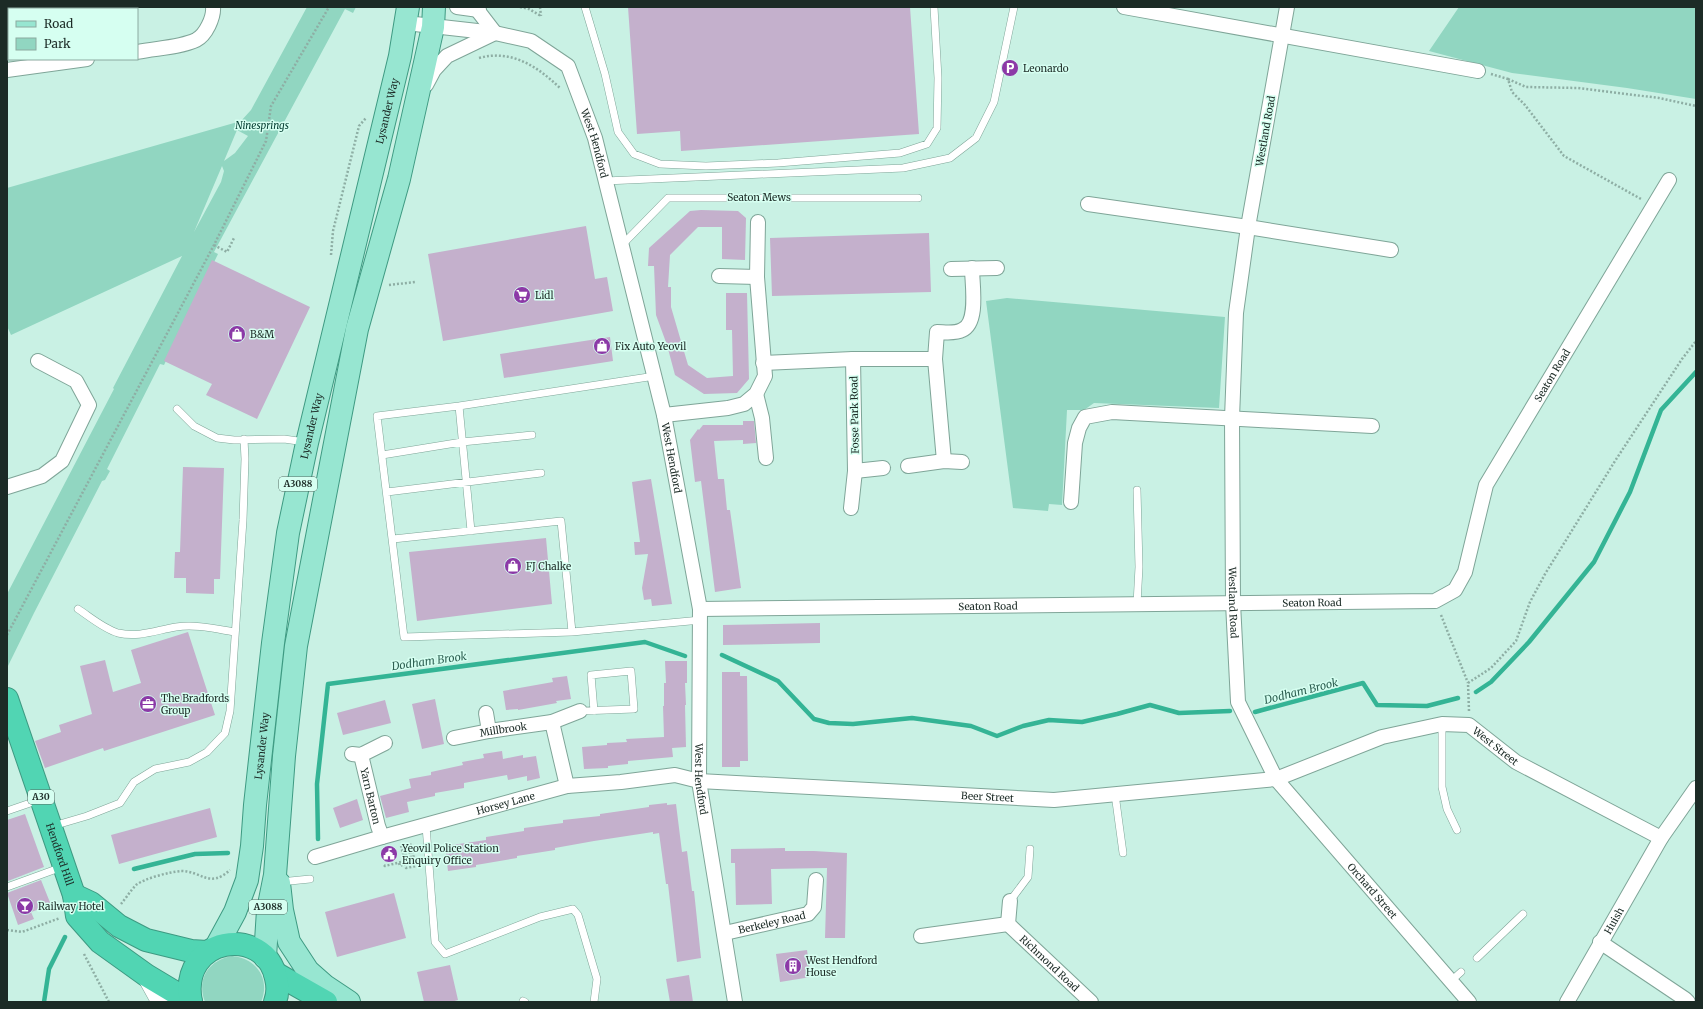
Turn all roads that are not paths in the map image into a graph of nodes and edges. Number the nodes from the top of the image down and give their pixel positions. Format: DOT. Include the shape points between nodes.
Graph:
graph roads {
  1 [pos="213,7"];
  2 [pos="457,7"];
  3 [pos="934,7"];
  4 [pos="1014,7"];
  5 [pos="1124,7"];
  6 [pos="1287,7"];
  7 [pos="477,8"];
  8 [pos="586,8"];
  9 [pos="407,15"];
  10 [pos="434,17"];
  11 [pos="495,33"];
  12 [pos="1282,34"];
  13 [pos="138,52"];
  14 [pos="80,60"];
  15 [pos="7,70"];
  16 [pos="1478,71"];
  17 [pos="416,103"];
  18 [pos="1669,180"];
  19 [pos="605,181"];
  20 [pos="918,198"];
  21 [pos="1088,204"];
  22 [pos="758,222"];
  23 [pos="1248,227"];
  24 [pos="621,246"];
  25 [pos="1391,250"];
  26 [pos="972,268"];
  27 [pos="997,268"];
  28 [pos="951,269"];
  29 [pos="718,276"];
  30 [pos="757,277"];
  31 [pos="935,359"];
  32 [pos="853,360"];
  33 [pos="38,361"];
  34 [pos="763,363"];
  35 [pos="655,376"];
  36 [pos="756,394"];
  37 [pos="459,406"];
  38 [pos="177,409"];
  39 [pos="664,415"];
  40 [pos="1232,418"];
  41 [pos="1372,426"];
  42 [pos="532,435"];
  43 [pos="244,439"];
  44 [pos="462,442"];
  45 [pos="307,443"];
  46 [pos="382,455"];
  47 [pos="766,458"];
  48 [pos="944,461"];
  49 [pos="962,462"];
  50 [pos="908,466"];
  51 [pos="883,468"];
  52 [pos="855,471"];
  53 [pos="541,473"];
  54 [pos="466,482"];
  55 [pos="7,487"];
  56 [pos="1137,490"];
  57 [pos="387,492"];
  58 [pos="1071,502"];
  59 [pos="851,508"];
  60 [pos="471,531"];
  61 [pos="393,539"];
  62 [pos="1233,603"];
  63 [pos="1138,604"];
  64 [pos="78,609"];
  65 [pos="701,614"];
  66 [pos="235,632"];
  67 [pos="572,632"];
  68 [pos="7,699"];
  69 [pos="587,711"];
  70 [pos="486,713"];
  71 [pos="552,722"];
  72 [pos="1442,724"];
  73 [pos="489,731"];
  74 [pos="454,738"];
  75 [pos="385,743"];
  76 [pos="1276,779"];
  77 [pos="699,781"];
  78 [pos="567,786"];
  79 [pos="1696,788"];
  80 [pos="1115,794"];
  81 [pos="41,799"];
  82 [pos="7,811"];
  83 [pos="426,826"];
  84 [pos="51,827"];
  85 [pos="1456,830"];
  86 [pos="382,837"];
  87 [pos="1661,838"];
  88 [pos="1030,849"];
  89 [pos="1123,853"];
  90 [pos="315,857"];
  91 [pos="64,867"];
  92 [pos="277,878"];
  93 [pos="310,879"];
  94 [pos="816,880"];
  95 [pos="7,887"];
  96 [pos="74,895"];
  97 [pos="1010,901"];
  98 [pos="1523,914"];
  99 [pos="1008,924"];
  100 [pos="724,934"];
  101 [pos="921,936"];
  102 [pos="1600,942"];
  103 [pos="211,950"];
  104 [pos="1477,958"];
  105 [pos="270,965"];
  106 [pos="146,975"];
  107 [pos="1685,1001"];
  108 [pos="161,1002"];
  109 [pos="191,1002"];
  110 [pos="275,1002"];
  111 [pos="326,1002"];
  112 [pos="349,1002"];
  113 [pos="594,1002"];
  114 [pos="735,1002"];
  115 [pos="1091,1002"];
  116 [pos="1469,1002"];
  117 [pos="1567,1002"];
  1 -- 13 [label="street" via="206,29 198,39"];
  2 -- 7 [label="street"];
  3 -- 8 [label="lane" via="938,78 937,128 927,144 900,153 706,166 660,164 634,154 618,132"];
  4 -- 19 [label="lane" via="994,102 976,138 950,158 903,168"];
  5 -- 12 [label="street"];
  6 -- 12 [label="street, Westland Road"];
  7 -- 11 [label="street"];
  9 -- 10 [label="street, West Hendford"];
  9 -- 45 [label="main road, Lysander Way / A3088" via="400,56"];
  10 -- 11 [label="street, West Hendford"];
  10 -- 17 [label="main road, A3088"];
  11 -- 17 [label="street" via="447,56 434,70"];
  11 -- 19 [label="street, West Hendford" via="531,41 568,66 595,138"];
  12 -- 16 [label="street"];
  12 -- 23 [label="street, Westland Road"];
  14 -- 15 [label="street"];
  17 -- 92 [label="main road, A3088" via="357,329 296,646 284,756"];
  18 -- 62 [label="street, Seaton Road" via="1486,485 1465,572 1455,590 1435,601"];
  19 -- 24 [label="street, West Hendford"];
  20 -- 24 [label="lane, Seaton Mews" via="668,198"];
  21 -- 23 [label="street"];
  22 -- 30 [label="street"];
  23 -- 25 [label="street"];
  23 -- 40 [label="street, Westland Road" via="1236,313"];
  24 -- 35 [label="street, West Hendford"];
  26 -- 27 [label="street"];
  26 -- 28 [label="street"];
  26 -- 31 [label="street" via="973,308 970,322 962,331 937,332"];
  29 -- 30 [label="street"];
  30 -- 34 [label="street"];
  31 -- 32 [label="street"];
  31 -- 48 [label="street"];
  32 -- 34 [label="street"];
  32 -- 52 [label="street, Fosse Park Road"];
  33 -- 55 [label="street" via="76,381 89,405 62,461 42,476"];
  34 -- 36 [label="street" via="765,376"];
  35 -- 37 [label="lane"];
  35 -- 39 [label="street, West Hendford"];
  36 -- 39 [label="street" via="744,404 728,408"];
  36 -- 47 [label="street" via="762,418"];
  37 -- 44 [label="lane"];
  37 -- 46 [label="lane" via="377,416"];
  38 -- 43 [label="lane" via="194,426 217,438"];
  39 -- 65 [label="street, West Hendford"];
  40 -- 41 [label="street"];
  40 -- 58 [label="street" via="1112,412 1085,417 1078,428"];
  40 -- 62 [label="street, Westland Road"];
  42 -- 44 [label="lane"];
  43 -- 45 [label="lane" via="284,439"];
  43 -- 66 [label="lane" via="244,520"];
  44 -- 46 [label="lane"];
  44 -- 54 [label="lane"];
  45 -- 103 [label="main road, Lysander Way / A3088" via="287,541 247,880 235,912"];
  46 -- 57 [label="lane"];
  48 -- 49 [label="street"];
  48 -- 50 [label="street"];
  51 -- 52 [label="street"];
  52 -- 59 [label="street, Fosse Park Road"];
  53 -- 54 [label="lane"];
  54 -- 57 [label="lane"];
  54 -- 60 [label="lane"];
  56 -- 63 [label="lane"];
  57 -- 61 [label="lane"];
  60 -- 61 [label="lane"];
  60 -- 67 [label="lane" via="561,520"];
  61 -- 67 [label="lane" via="404,637"];
  62 -- 63 [label="street, Seaton Road"];
  62 -- 76 [label="street, Westland Road" via="1238,702"];
  63 -- 65 [label="street, Seaton Road"];
  64 -- 66 [label="lane" via="117,633 132,635 177,627"];
  65 -- 67 [label="lane"];
  65 -- 77 [label="street, West Hendford"];
  66 -- 84 [label="lane" via="230,711 225,733 212,747 189,762 155,769 134,782 120,803"];
  68 -- 81 [label="highway, Hendford Hill / A30"];
  69 -- 69 [label="lane" via="634,709 631,672 591,675"];
  69 -- 71 [label="street, Millbrook"];
  70 -- 73 [label="street"];
  71 -- 73 [label="street, Millbrook"];
  71 -- 78 [label="street"];
  72 -- 76 [label="street, West Street" via="1382,737"];
  72 -- 85 [label="lane" via="1442,787"];
  72 -- 87 [label="street, West Street" via="1469,725 1516,762"];
  73 -- 74 [label="street, Millbrook"];
  75 -- 86 [label="street, Yarn Barton" via="357,754"];
  76 -- 80 [label="street, Beer Street"];
  76 -- 116 [label="street, Orchard Street" via="1456,976"];
  77 -- 78 [label="street, Horsey Lane" via="675,775"];
  77 -- 80 [label="street, Beer Street" via="1054,800"];
  77 -- 100 [label="street, West Hendford"];
  78 -- 83 [label="street, Horsey Lane"];
  79 -- 87 [label="street, Huish"];
  80 -- 89 [label="lane"];
  81 -- 82 [label="lane"];
  81 -- 84 [label="highway, Hendford Hill / A30"];
  83 -- 86 [label="street, Horsey Lane"];
  83 -- 113 [label="lane" via="435,942 445,954 540,917 573,909 578,915 597,979"];
  84 -- 91 [label="highway, Hendford Hill / A30"];
  86 -- 90 [label="street, Horsey Lane"];
  87 -- 102 [label="street, Huish"];
  88 -- 97 [label="lane" via="1028,878"];
  91 -- 95 [label="lane"];
  91 -- 96 [label="highway, Hendford Hill / A30"];
  92 -- 93 [label="lane"];
  92 -- 105 [label="main road, A3088" via="268,910"];
  92 -- 112 [label="main road" via="289,942 308,971"];
  94 -- 100 [label="street, Berkeley Road" via="814,907 808,914"];
  96 -- 103 [label="highway, Hendford Hill" via="91,903 119,926 146,940 191,951"];
  96 -- 106 [label="highway, Hendford Hill / A30" via="76,926"];
  97 -- 99 [label="street"];
  98 -- 104 [label="lane"];
  99 -- 101 [label="street"];
  99 -- 115 [label="street, Richmond Road"];
  100 -- 114 [label="street, West Hendford"];
  102 -- 107 [label="street"];
  102 -- 117 [label="street, Huish"];
  103 -- 105 [label="highway, Hendford Hill" via="226,944 247,946 257,950"];
  103 -- 109 [label="highway" via="197,962 191,975"];
  105 -- 110 [label="highway" via="278,986"];
  105 -- 111 [label="highway, Hendford Hill"];
  106 -- 108 [label="street"];
  106 -- 109 [label="highway, Hendford Hill / A30"];
}
